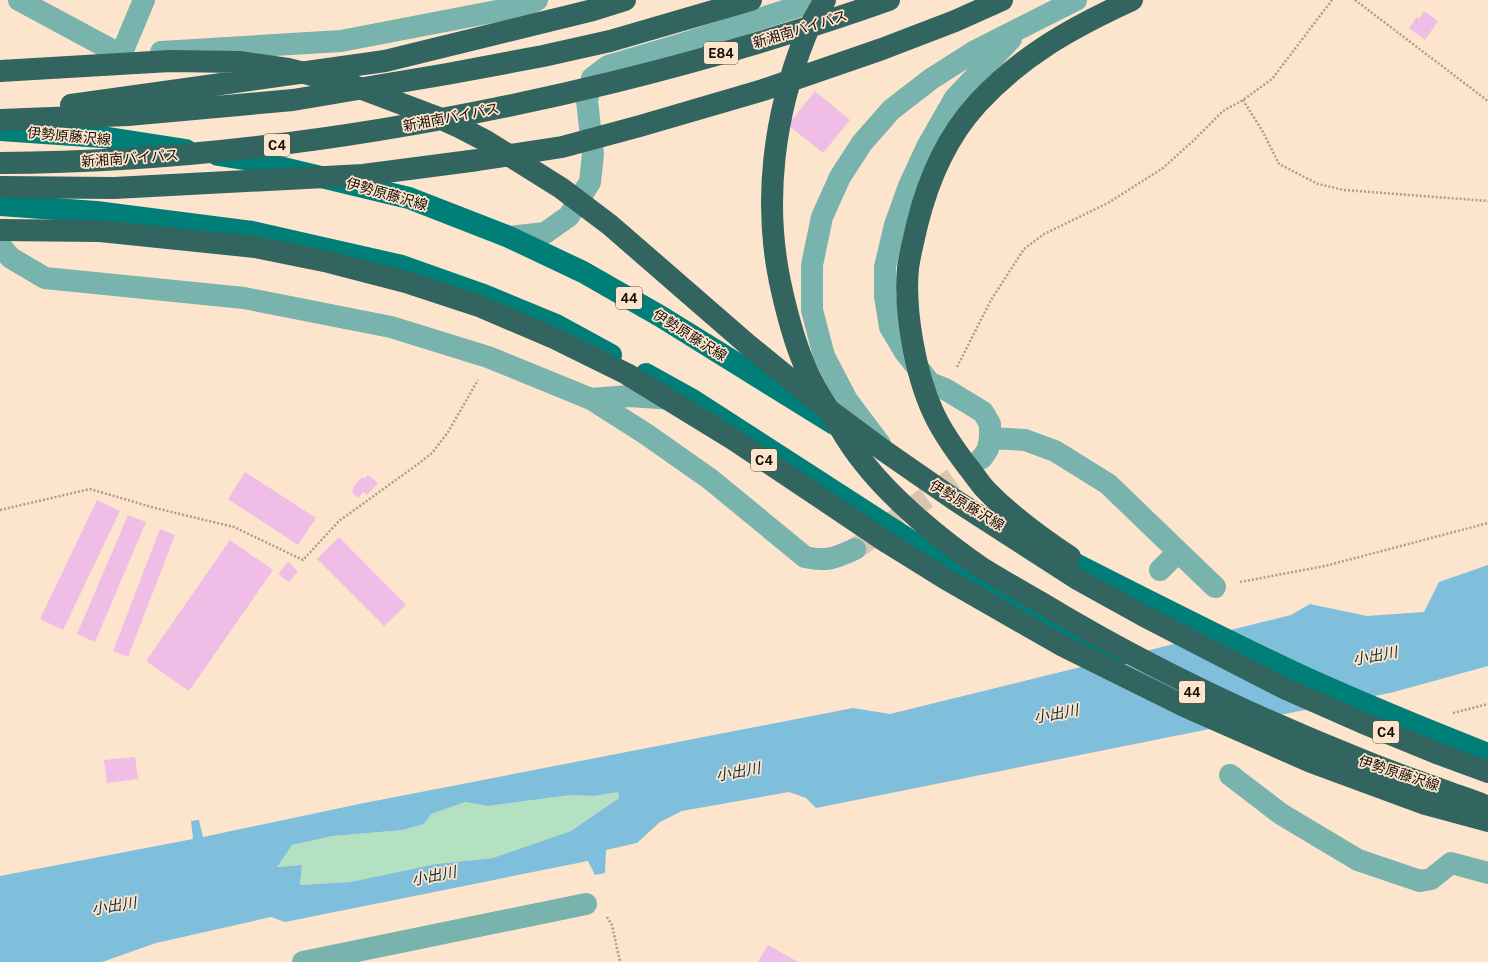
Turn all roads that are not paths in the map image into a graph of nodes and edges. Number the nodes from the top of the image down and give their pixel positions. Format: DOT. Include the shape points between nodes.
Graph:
graph roads {
  1 [pos="19,0"];
  2 [pos="144,0"];
  3 [pos="537,0"];
  4 [pos="625,0"];
  5 [pos="750,0"];
  6 [pos="818,0"];
  7 [pos="825,0"];
  8 [pos="889,0"];
  9 [pos="1002,0"];
  10 [pos="1076,0"];
  11 [pos="1132,0"];
  12 [pos="1026,24"];
  13 [pos="121,55"];
  14 [pos="0,61"];
  15 [pos="0,71"];
  16 [pos="551,97"];
  17 [pos="0,116"];
  18 [pos="0,120"];
  19 [pos="0,130"];
  20 [pos="0,163"];
  21 [pos="1,193"];
  22 [pos="0,230"];
  23 [pos="510,237"];
  24 [pos="4,257"];
  25 [pos="590,399"];
  26 [pos="691,399"];
  27 [pos="990,438"];
  28 [pos="982,458"];
  29 [pos="892,460"];
  30 [pos="855,548"];
  31 [pos="1178,552"];
  32 [pos="1160,570"];
  33 [pos="1215,587"];
  34 [pos="1213,651"];
  35 [pos="1488,754"];
  36 [pos="1488,772"];
  37 [pos="1230,775"];
  38 [pos="1488,802"];
  39 [pos="1488,807"];
  40 [pos="1488,821"];
  41 [pos="1488,873"];
  42 [pos="586,904"];
  43 [pos="303,962"];
  1 -- 13 [label="street"];
  2 -- 13 [label="street"];
  3 -- 13 [label="street" via="528,5 340,41"];
  4 -- 17 [label="highway" via="385,61"];
  5 -- 18 [label="highway" via="610,40 543,56 293,100 128,115"];
  6 -- 23 [label="street" via="602,70 592,78 587,101 593,154 590,182 569,216 545,233"];
  7 -- 39 [label="highway, C4" via="806,34 781,114 771,187 773,236 787,312 804,364 821,398 864,463 917,517 983,568 1146,663 1290,730 1364,761"];
  8 -- 16 [label="highway, 新湘南バイパス / E84" via="684,64"];
  9 -- 21 [label="highway" via="882,49 763,90 562,147 363,175"];
  10 -- 12 [label="street"];
  11 -- 34 [label="highway, C4" via="1092,18 1020,63 977,104 943,151 922,202 908,268 912,338 920,376 933,412 956,451 984,488 1017,519 1055,547"];
  12 -- 27 [label="street" via="955,98 927,147 909,186 895,225 885,268 885,296 890,327 905,352 930,382 983,412 990,424"];
  12 -- 29 [label="street" via="968,55 891,110 862,143 840,176 822,217 812,265 812,310 824,356 847,400"];
  13 -- 14 [label="street"];
  15 -- 34 [label="highway, C4" via="170,61 239,62 288,69 349,84 459,127 561,188 610,225 747,344 813,398 895,459 1079,580"];
  16 -- 20 [label="highway, 新湘南バイパス / C4" via="368,133 236,150 61,163"];
  19 -- 23 [label="main road, 伊勢原藤沢線 / 44" via="102,138 250,160 409,198"];
  21 -- 26 [label="main road, 44" via="96,212 252,232 402,266 481,294 556,325"];
  22 -- 40 [label="highway, C4" via="100,231 255,246 406,282 478,306 554,338 627,374 733,439 888,543 1062,646 1184,706 1311,762 1425,804"];
  23 -- 29 [label="main road, 伊勢原藤沢線 / 44" via="583,272 660,316"];
  24 -- 25 [label="street" via="45,278 244,298 391,327 488,357"];
  25 -- 26 [label="street" via="629,396"];
  25 -- 30 [label="street" via="710,479 805,558 837,558"];
  26 -- 38 [label="main road, 伊勢原藤沢線 / 44" via="948,565 1076,637 1310,744"];
  27 -- 28 [label="street" via="988,449"];
  27 -- 31 [label="street" via="1025,440 1055,451 1108,484"];
  29 -- 35 [label="main road, 伊勢原藤沢線 / 44" via="1005,528 1198,626 1306,678"];
  31 -- 32 [label="street"];
  31 -- 33 [label="street"];
  34 -- 36 [label="highway, C4" via="1286,689"];
  37 -- 41 [label="street" via="1280,814 1358,860 1420,881 1431,879 1451,862"];
  42 -- 43 [label="street"];
}
